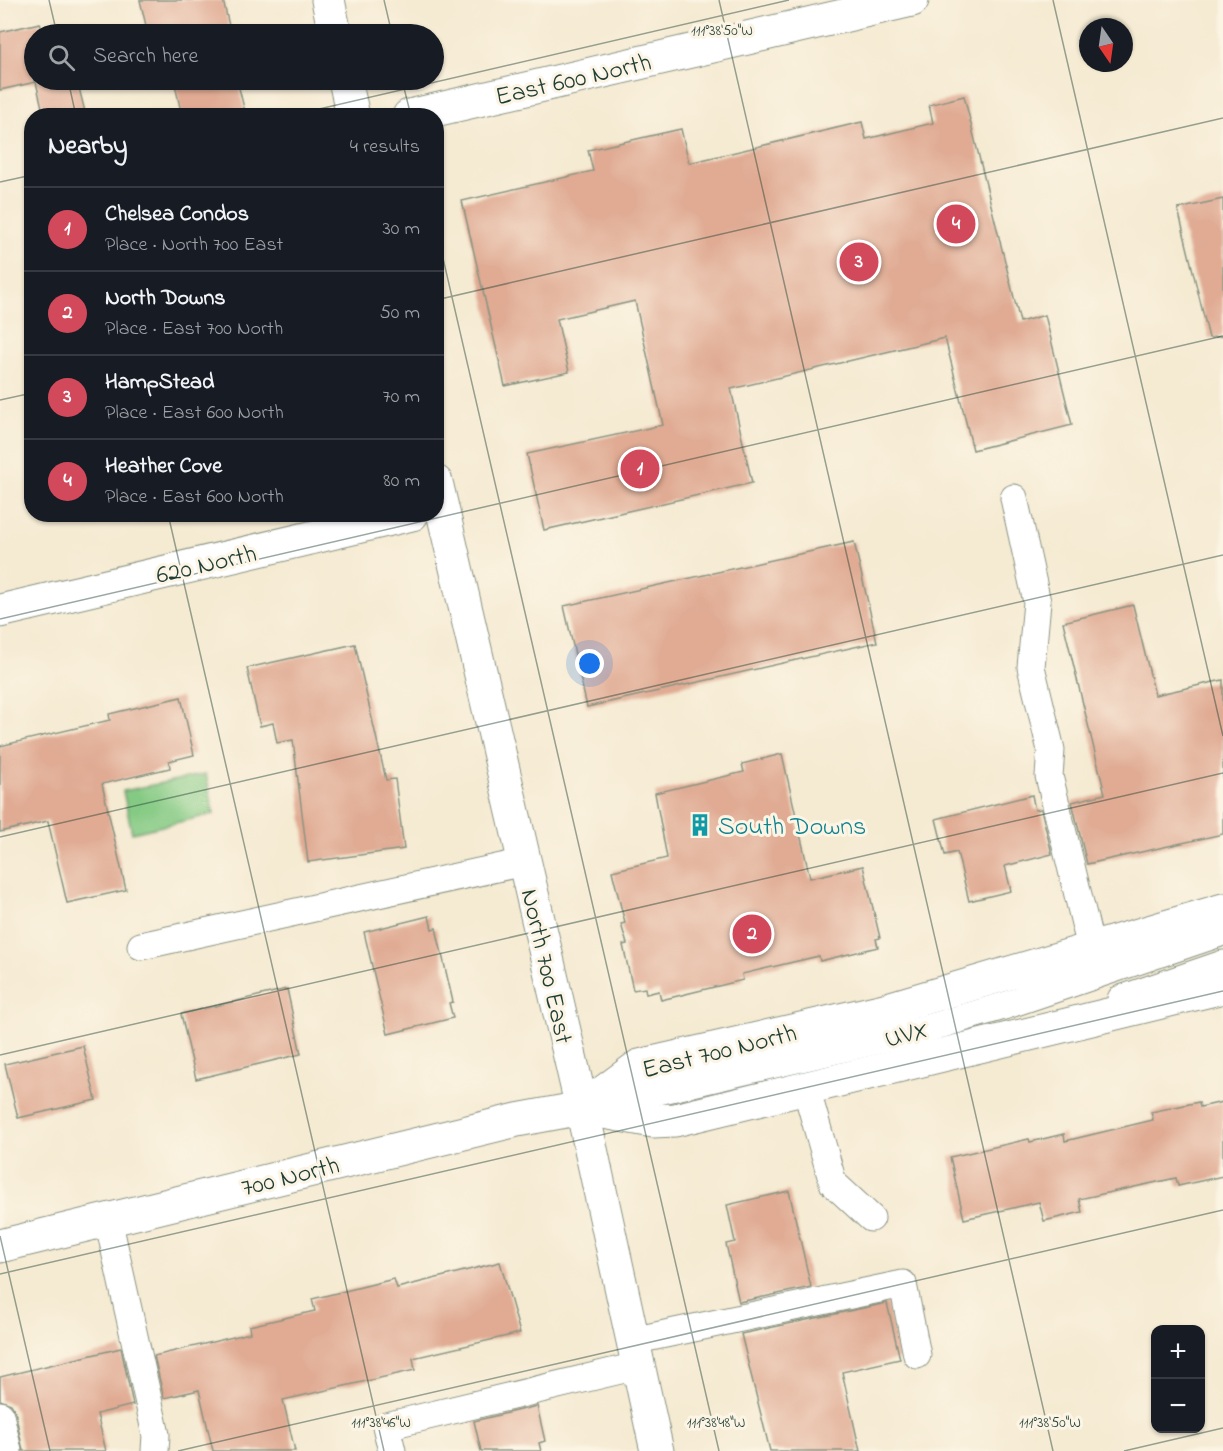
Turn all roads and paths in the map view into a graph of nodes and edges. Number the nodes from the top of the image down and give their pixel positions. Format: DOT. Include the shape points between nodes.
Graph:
graph roads {
  1 [pos="328,0"];
  2 [pos="912,0"];
  3 [pos="333,24"];
  4 [pos="347,90"];
  5 [pos="351,108"];
  6 [pos="444,108"];
  7 [pos="1014,498"];
  8 [pos="356,522"];
  9 [pos="437,522"];
  10 [pos="0,611"];
  11 [pos="524,861"];
  12 [pos="1223,910"];
  13 [pos="1223,932"];
  14 [pos="141,946"];
  15 [pos="1091,948"];
  16 [pos="1223,964"];
  17 [pos="1223,987"];
  18 [pos="1027,1035"];
  19 [pos="806,1088"];
  20 [pos="582,1108"];
  21 [pos="871,1218"];
  22 [pos="108,1219"];
  23 [pos="0,1246"];
  24 [pos="635,1354"];
  25 [pos="917,1355"];
  26 [pos="0,1415"];
  27 [pos="8,1451"];
  28 [pos="155,1451"];
  29 [pos="392,1451"];
  30 [pos="657,1451"];
  1 -- 3 [label="street"];
  2 -- 6 [label="street, East 600 North"];
  4 -- 5 [label="street"];
  7 -- 15 [label="lane" via="1037,602 1031,667 1051,750 1049,776"];
  8 -- 10 [label="street, 620 North"];
  9 -- 11 [label="street, North 700 East"];
  11 -- 14 [label="lane"];
  11 -- 20 [label="street, North 700 East"];
  12 -- 15 [label="street, East 700 North"];
  13 -- 20 [label="lane, UVX" via="922,1030"];
  15 -- 20 [label="street, East 700 North" via="884,1010 639,1066"];
  16 -- 18 [label="lane"];
  17 -- 18 [label="street, East 700 North"];
  18 -- 19 [label="street, East 700 North"];
  19 -- 20 [label="street, East 700 North" via="675,1120 652,1121"];
  19 -- 21 [label="lane" via="832,1183"];
  20 -- 22 [label="street, 700 North" via="517,1120"];
  20 -- 24 [label="street, North 700 East"];
  22 -- 23 [label="street, 700 North"];
  22 -- 28 [label="lane" via="156,1435"];
  24 -- 25 [label="lane" via="903,1284"];
  24 -- 29 [label="lane" via="386,1426"];
  24 -- 30 [label="street, North 700 East"];
  26 -- 27 [label="lane"];
}
